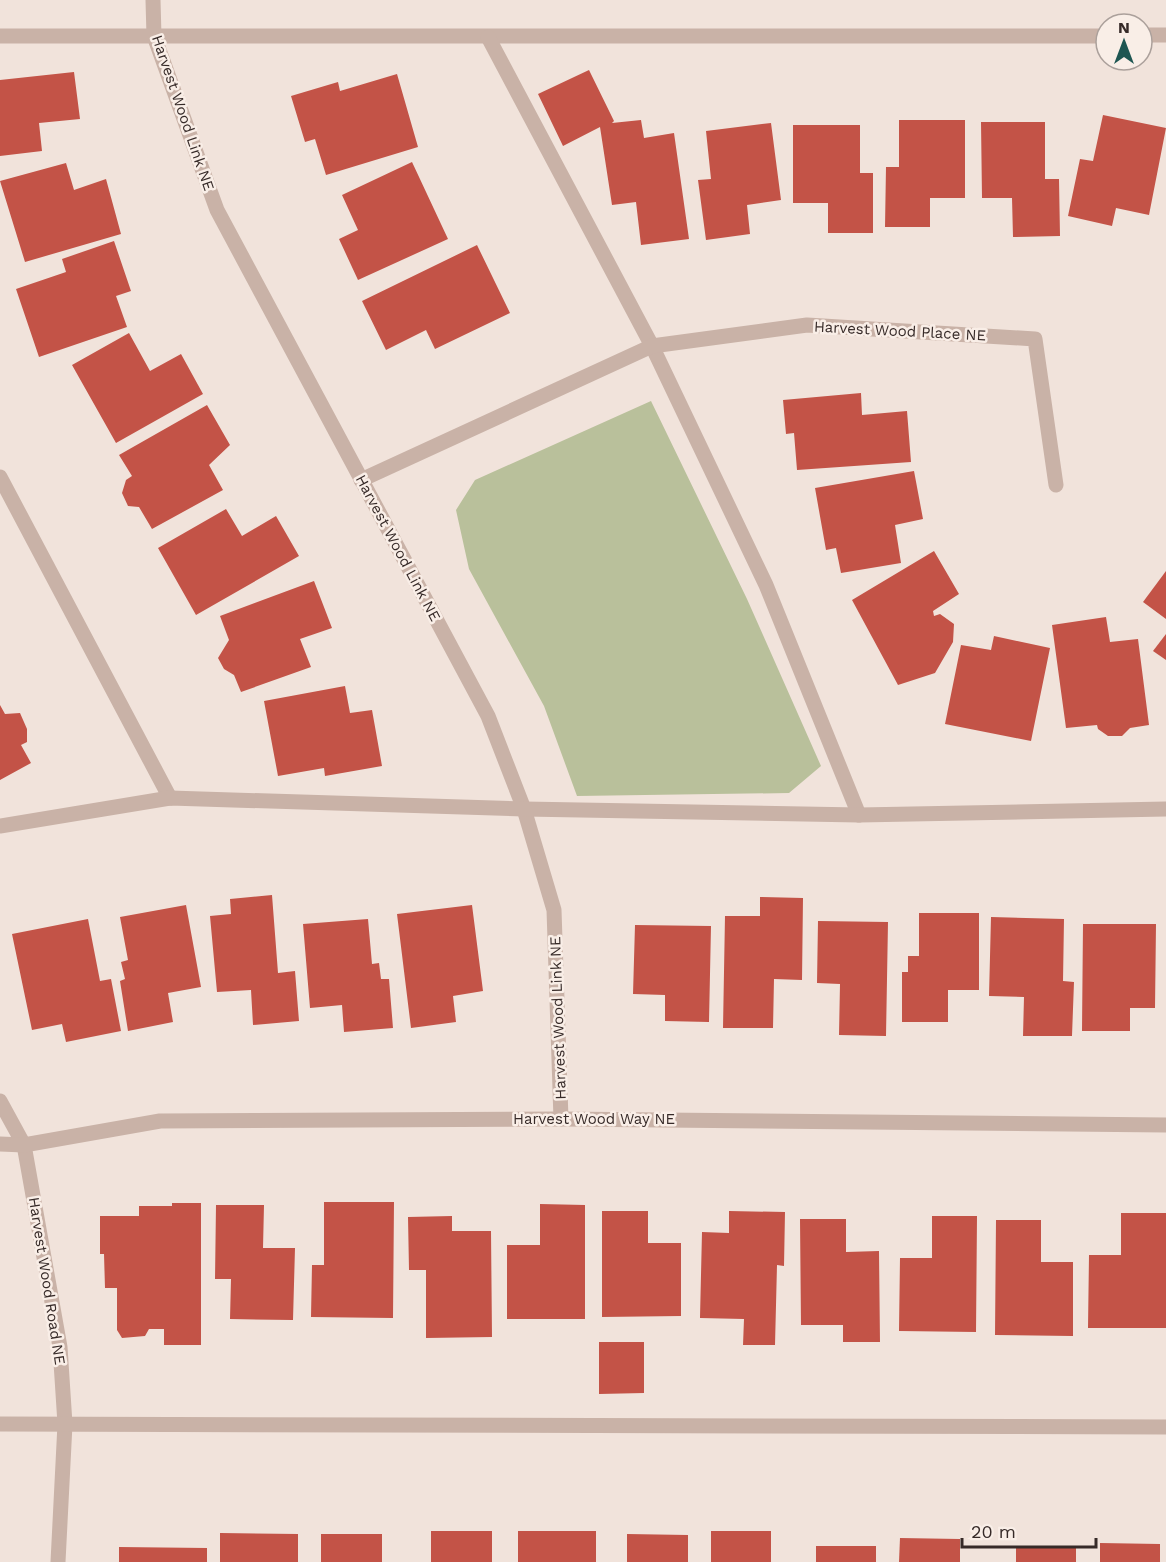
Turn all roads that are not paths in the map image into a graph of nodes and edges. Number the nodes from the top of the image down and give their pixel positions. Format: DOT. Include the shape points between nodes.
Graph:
graph roads {
  1 [pos="153,0"];
  2 [pos="0,36"];
  3 [pos="154,36"];
  4 [pos="1094,36"];
  5 [pos="488,37"];
  6 [pos="652,346"];
  7 [pos="0,477"];
  8 [pos="361,480"];
  9 [pos="1056,484"];
  10 [pos="170,798"];
  11 [pos="524,809"];
  12 [pos="1166,809"];
  13 [pos="859,815"];
  14 [pos="0,826"];
  15 [pos="0,1101"];
  16 [pos="561,1119"];
  17 [pos="1166,1125"];
  18 [pos="0,1144"];
  19 [pos="24,1145"];
  20 [pos="0,1424"];
  21 [pos="65,1424"];
  22 [pos="1166,1427"];
  23 [pos="58,1562"];
  1 -- 3 [label="street, Harvest Wood Link NE"];
  2 -- 3 [label="street"];
  3 -- 5 [label="street"];
  3 -- 8 [label="street, Harvest Wood Link NE" via="217,210"];
  4 -- 5 [label="street"];
  5 -- 6 [label="street"];
  6 -- 8 [label="street, Harvest Wood Place NE"];
  6 -- 9 [label="street, Harvest Wood Place NE" via="807,325 1035,339"];
  6 -- 13 [label="street" via="766,585"];
  7 -- 10 [label="street"];
  8 -- 11 [label="street, Harvest Wood Link NE" via="488,716"];
  10 -- 11 [label="street"];
  10 -- 14 [label="street"];
  11 -- 13 [label="street"];
  11 -- 16 [label="street, Harvest Wood Link NE" via="554,910"];
  12 -- 13 [label="street"];
  15 -- 19 [label="street, Harvest Wood Road NE"];
  16 -- 17 [label="street, Harvest Wood Way NE"];
  16 -- 19 [label="street, Harvest Wood Way NE" via="160,1121"];
  18 -- 19 [label="street"];
  19 -- 21 [label="street, Harvest Wood Road NE" via="60,1347"];
  20 -- 21 [label="street"];
  21 -- 22 [label="street"];
  21 -- 23 [label="street, Harvest Wood Road NE"];
}
